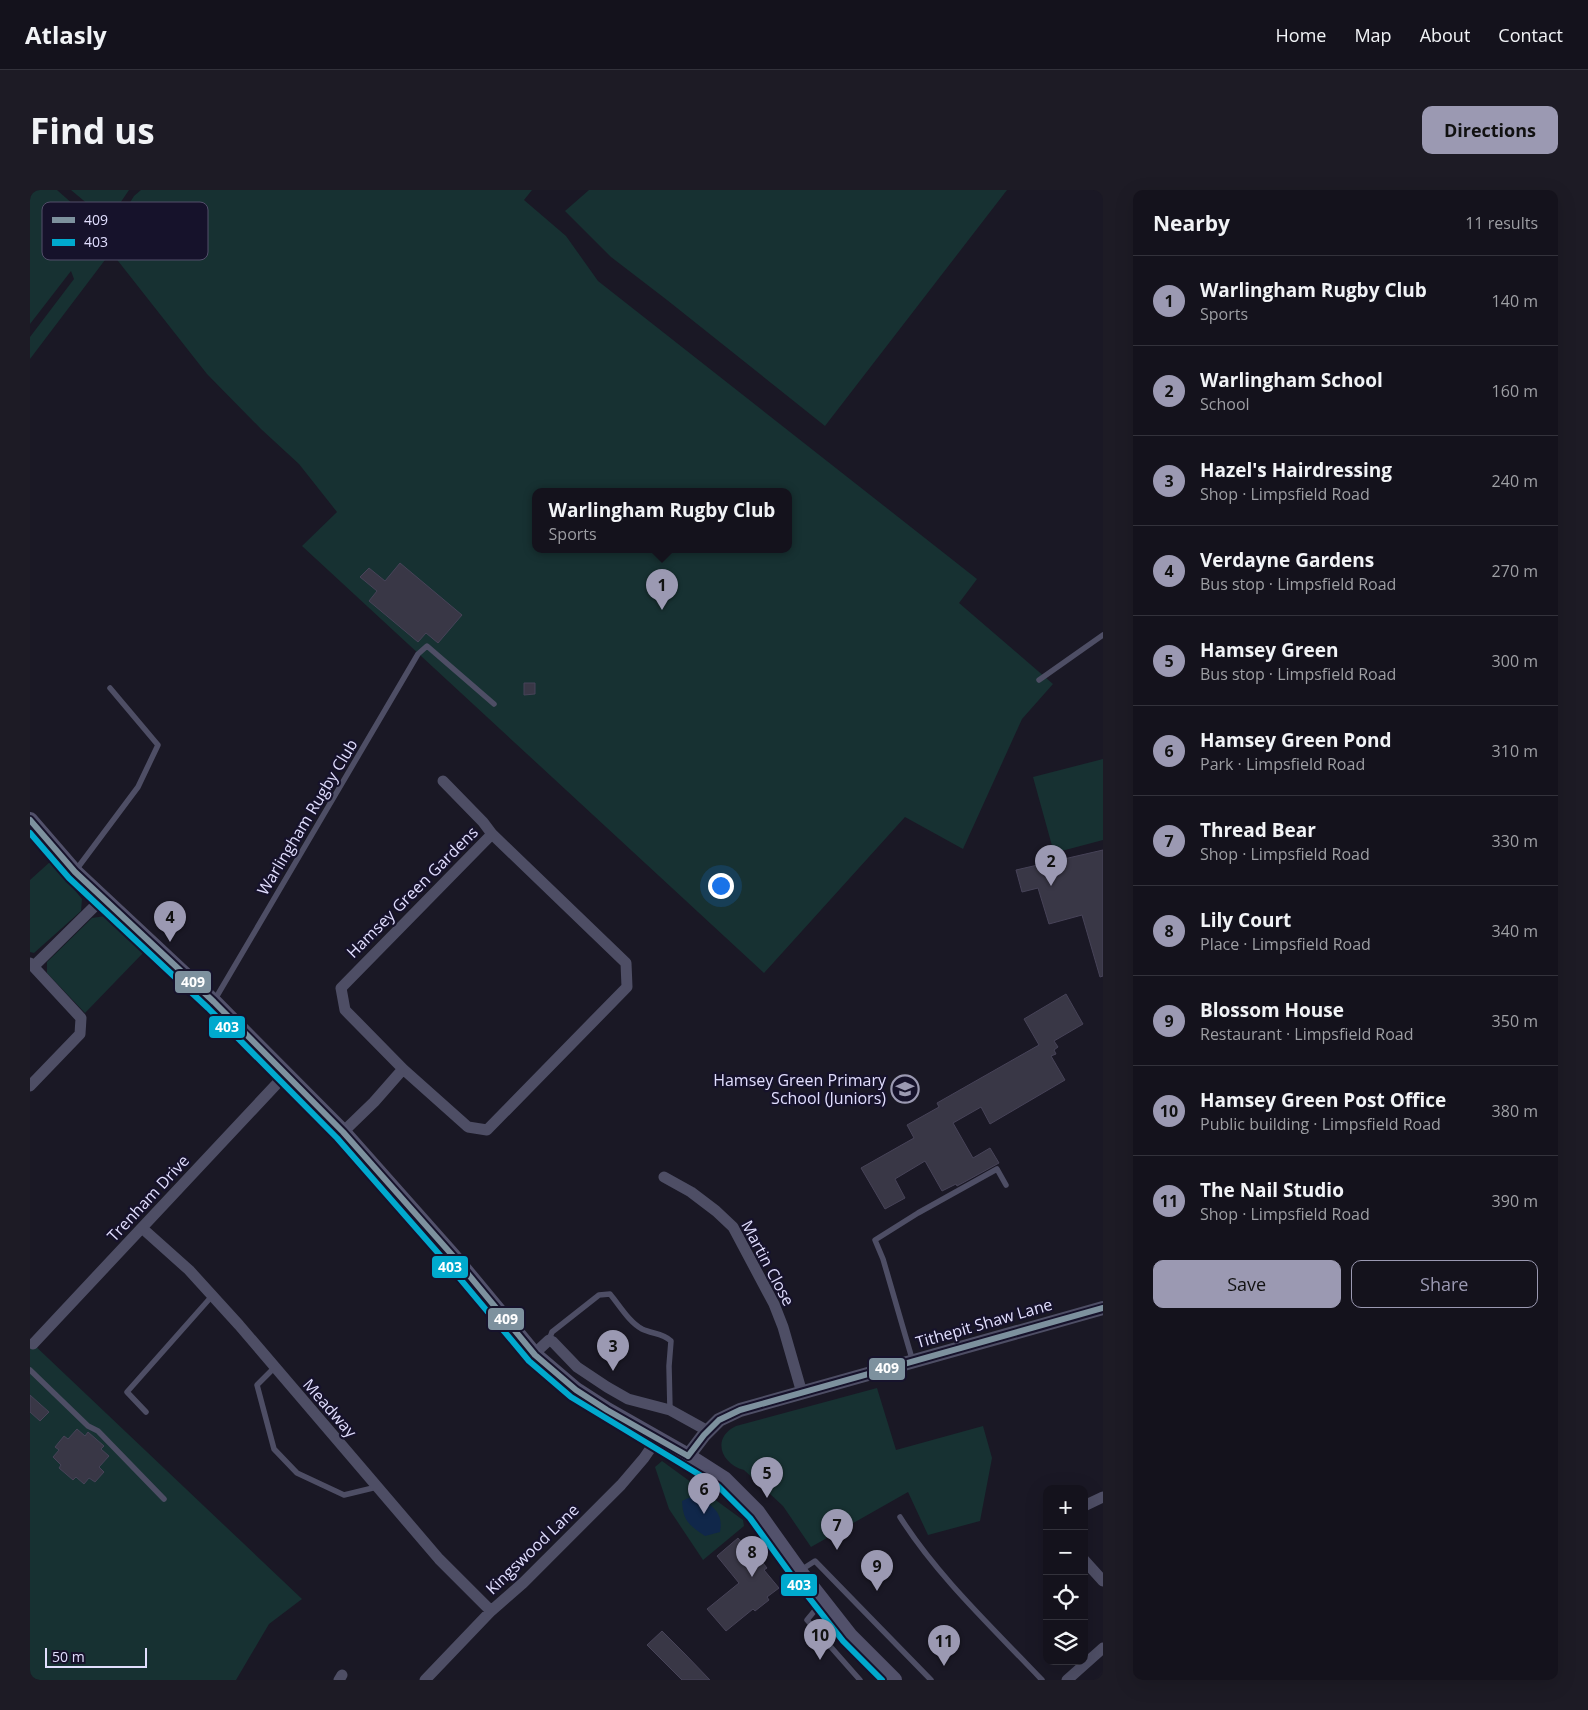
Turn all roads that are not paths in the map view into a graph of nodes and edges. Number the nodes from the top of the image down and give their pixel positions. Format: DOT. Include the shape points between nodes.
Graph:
graph roads {
  1 [pos="1103,635"];
  2 [pos="1040,680"];
  3 [pos="110,688"];
  4 [pos="494,704"];
  5 [pos="443,781"];
  6 [pos="30,820"];
  7 [pos="492,834"];
  8 [pos="75,872"];
  9 [pos="103,898"];
  10 [pos="32,964"];
  11 [pos="214,1002"];
  12 [pos="403,1069"];
  13 [pos="286,1074"];
  14 [pos="30,1086"];
  15 [pos="343,1132"];
  16 [pos="664,1177"];
  17 [pos="1006,1185"];
  18 [pos="142,1228"];
  19 [pos="212,1296"];
  20 [pos="1103,1308"];
  21 [pos="549,1340"];
  22 [pos="31,1345"];
  23 [pos="534,1354"];
  24 [pos="913,1362"];
  25 [pos="274,1368"];
  26 [pos="30,1370"];
  27 [pos="802,1393"];
  28 [pos="670,1410"];
  29 [pos="146,1412"];
  30 [pos="708,1431"];
  31 [pos="657,1439"];
  32 [pos="688,1456"];
  33 [pos="377,1487"];
  34 [pos="1103,1497"];
  35 [pos="164,1499"];
  36 [pos="1088,1504"];
  37 [pos="900,1517"];
  38 [pos="1088,1564"];
  39 [pos="799,1572"];
  40 [pos="1103,1581"];
  41 [pos="823,1601"];
  42 [pos="492,1610"];
  43 [pos="1103,1648"];
  44 [pos="429,1678"];
  45 [pos="860,1680"];
  46 [pos="894,1680"];
  47 [pos="931,1680"];
  48 [pos="1042,1680"];
  49 [pos="1067,1680"];
  1 -- 2 [label="lane"];
  3 -- 8 [label="lane" via="158,745 138,787"];
  4 -- 11 [label="lane, Warlingham Rugby Club" via="427,646 418,654"];
  5 -- 7 [label="street"];
  6 -- 8 [label="main road"];
  7 -- 12 [label="street, Hamsey Green Gardens" via="341,988 345,1010"];
  7 -- 12 [label="street, Hamsey Green Gardens" via="626,963 628,987 487,1130 468,1128"];
  8 -- 9 [label="main road"];
  9 -- 10 [label="street"];
  9 -- 11 [label="main road"];
  10 -- 14 [label="street" via="81,1018 80,1034"];
  11 -- 13 [label="main road"];
  12 -- 15 [label="street"];
  13 -- 15 [label="main road"];
  13 -- 18 [label="street, Trenham Drive"];
  15 -- 23 [label="main road" via="453,1256"];
  16 -- 27 [label="street, Martin Close" via="691,1192 733,1226 774,1304"];
  17 -- 24 [label="lane" via="997,1169 875,1240"];
  18 -- 19 [label="street, Meadway" via="189,1270"];
  18 -- 22 [label="street, Trenham Drive"];
  19 -- 25 [label="street, Meadway"];
  19 -- 29 [label="lane" via="127,1392"];
  20 -- 24 [label="street, Tithepit Shaw Lane"];
  21 -- 23 [label="street"];
  21 -- 28 [label="street" via="577,1367 607,1387 628,1399"];
  21 -- 28 [label="lane" via="552,1332 599,1295 610,1294 640,1328 671,1341 668,1366"];
  23 -- 31 [label="main road" via="576,1390"];
  24 -- 27 [label="street, Tithepit Shaw Lane"];
  25 -- 33 [label="street, Meadway"];
  25 -- 33 [label="lane" via="257,1385 274,1449 297,1473 344,1495"];
  26 -- 35 [label="lane" via="88,1426 98,1431"];
  27 -- 30 [label="street, Tithepit Shaw Lane" via="740,1410 719,1420"];
  28 -- 30 [label="street"];
  30 -- 32 [label="street, Tithepit Shaw Lane"];
  31 -- 32 [label="main road"];
  31 -- 42 [label="street, Kingswood Lane" via="621,1486"];
  32 -- 39 [label="main road" via="724,1479 757,1512"];
  33 -- 42 [label="street, Meadway" via="439,1559"];
  34 -- 36 [label="street"];
  37 -- 48 [label="lane" via="918,1545"];
  38 -- 40 [label="street"];
  39 -- 41 [label="main road"];
  39 -- 47 [label="lane" via="815,1561"];
  41 -- 45 [label="lane" via="807,1620"];
  41 -- 46 [label="main road" via="850,1636"];
  42 -- 44 [label="street, Kingswood Lane"];
  43 -- 49 [label="street"];
}
